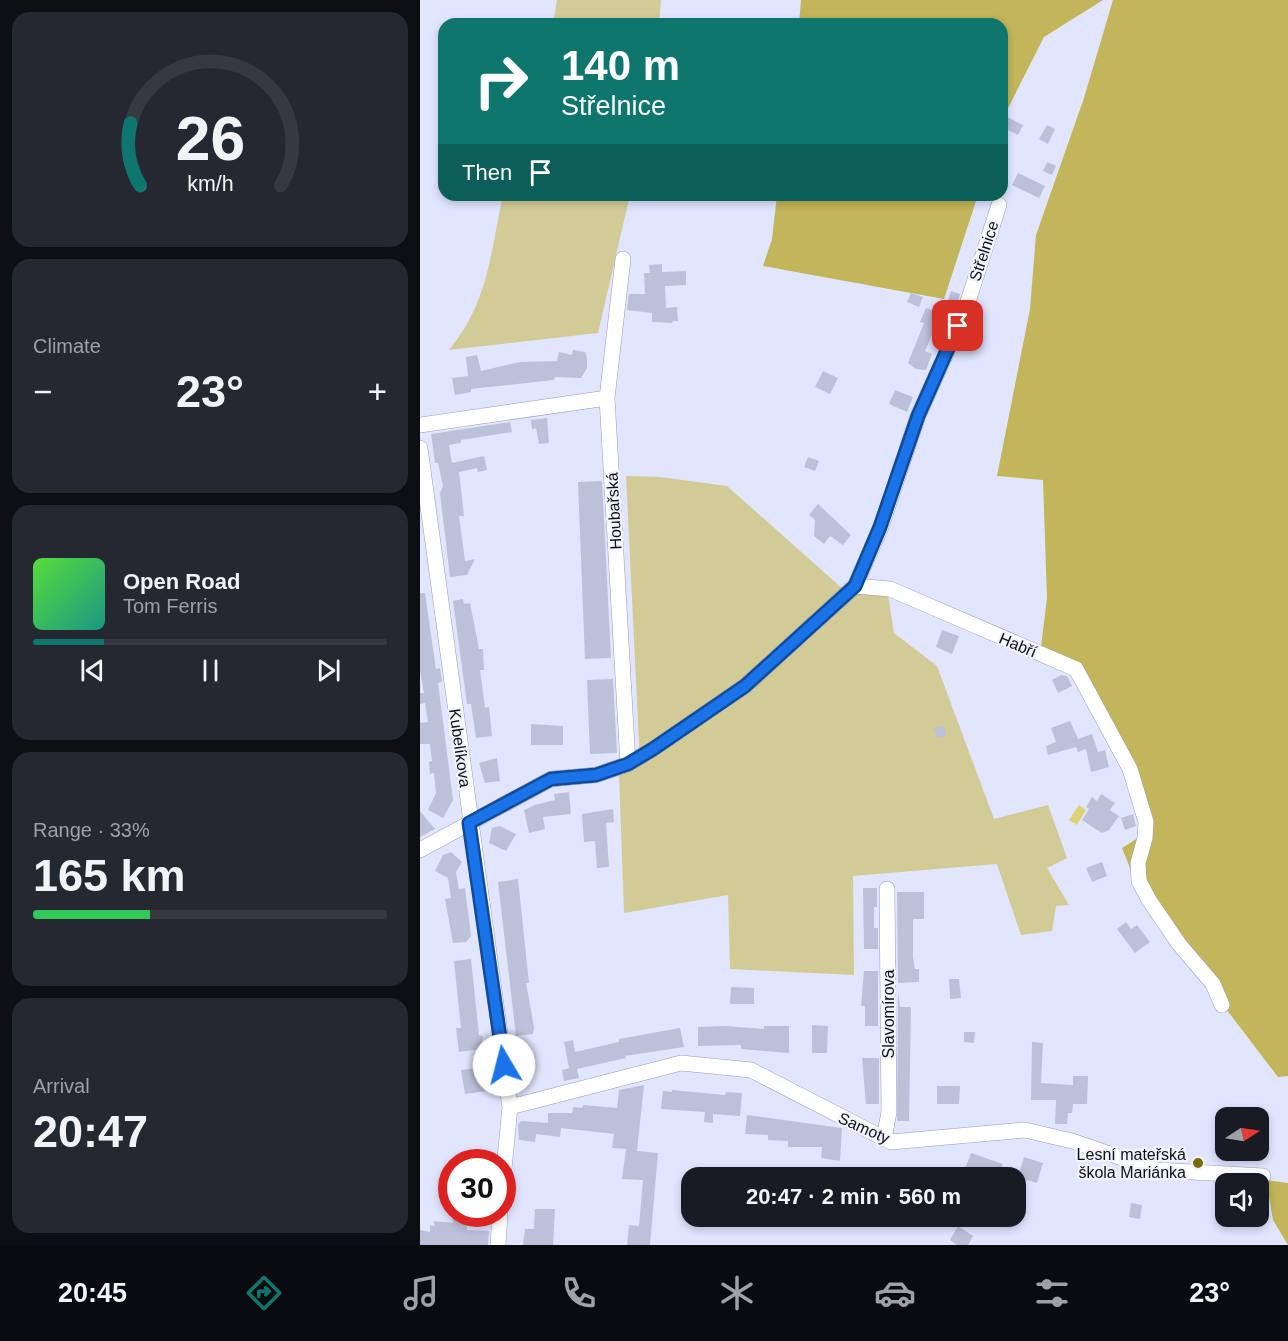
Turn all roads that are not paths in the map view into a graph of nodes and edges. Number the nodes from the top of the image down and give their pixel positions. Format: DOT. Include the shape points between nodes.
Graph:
graph roads {
  1 [pos="999,205"];
  2 [pos="623,259"];
  3 [pos="607,398"];
  4 [pos="420,425"];
  5 [pos="420,448"];
  6 [pos="855,586"];
  7 [pos="628,764"];
  8 [pos="469,823"];
  9 [pos="420,850"];
  10 [pos="887,889"];
  11 [pos="1222,1005"];
  12 [pos="510,1107"];
  13 [pos="884,1139"];
  14 [pos="506,1149"];
  15 [pos="1215,1173"];
  16 [pos="499,1227"];
  17 [pos="498,1245"];
  1 -- 6 [label="street, Střelnice" via="964,314 918,416"];
  2 -- 3 [label="street, Houbařská"];
  3 -- 4 [label="street"];
  3 -- 7 [label="street, Houbařská"];
  5 -- 8 [label="street, Kubelíkova"];
  6 -- 7 [label="street, Střelnice" via="745,686"];
  6 -- 11 [label="street, Habří" via="890,589 1076,669 1130,769 1146,822 1138,863 1139,881 1169,930 1213,984"];
  7 -- 8 [label="street, Střelnice" via="585,778 551,779"];
  8 -- 9 [label="street, Střelnice"];
  8 -- 12 [label="street, Kubelíkova"];
  10 -- 13 [label="street, Slavomírova" via="888,1112"];
  12 -- 13 [label="street, Samoty" via="681,1063 751,1070"];
  12 -- 14 [label="street, Kubelíkova"];
  13 -- 15 [label="street, Samoty" via="891,1142 1025,1130 1072,1141 1157,1170"];
  16 -- 17 [label="street"];
}
